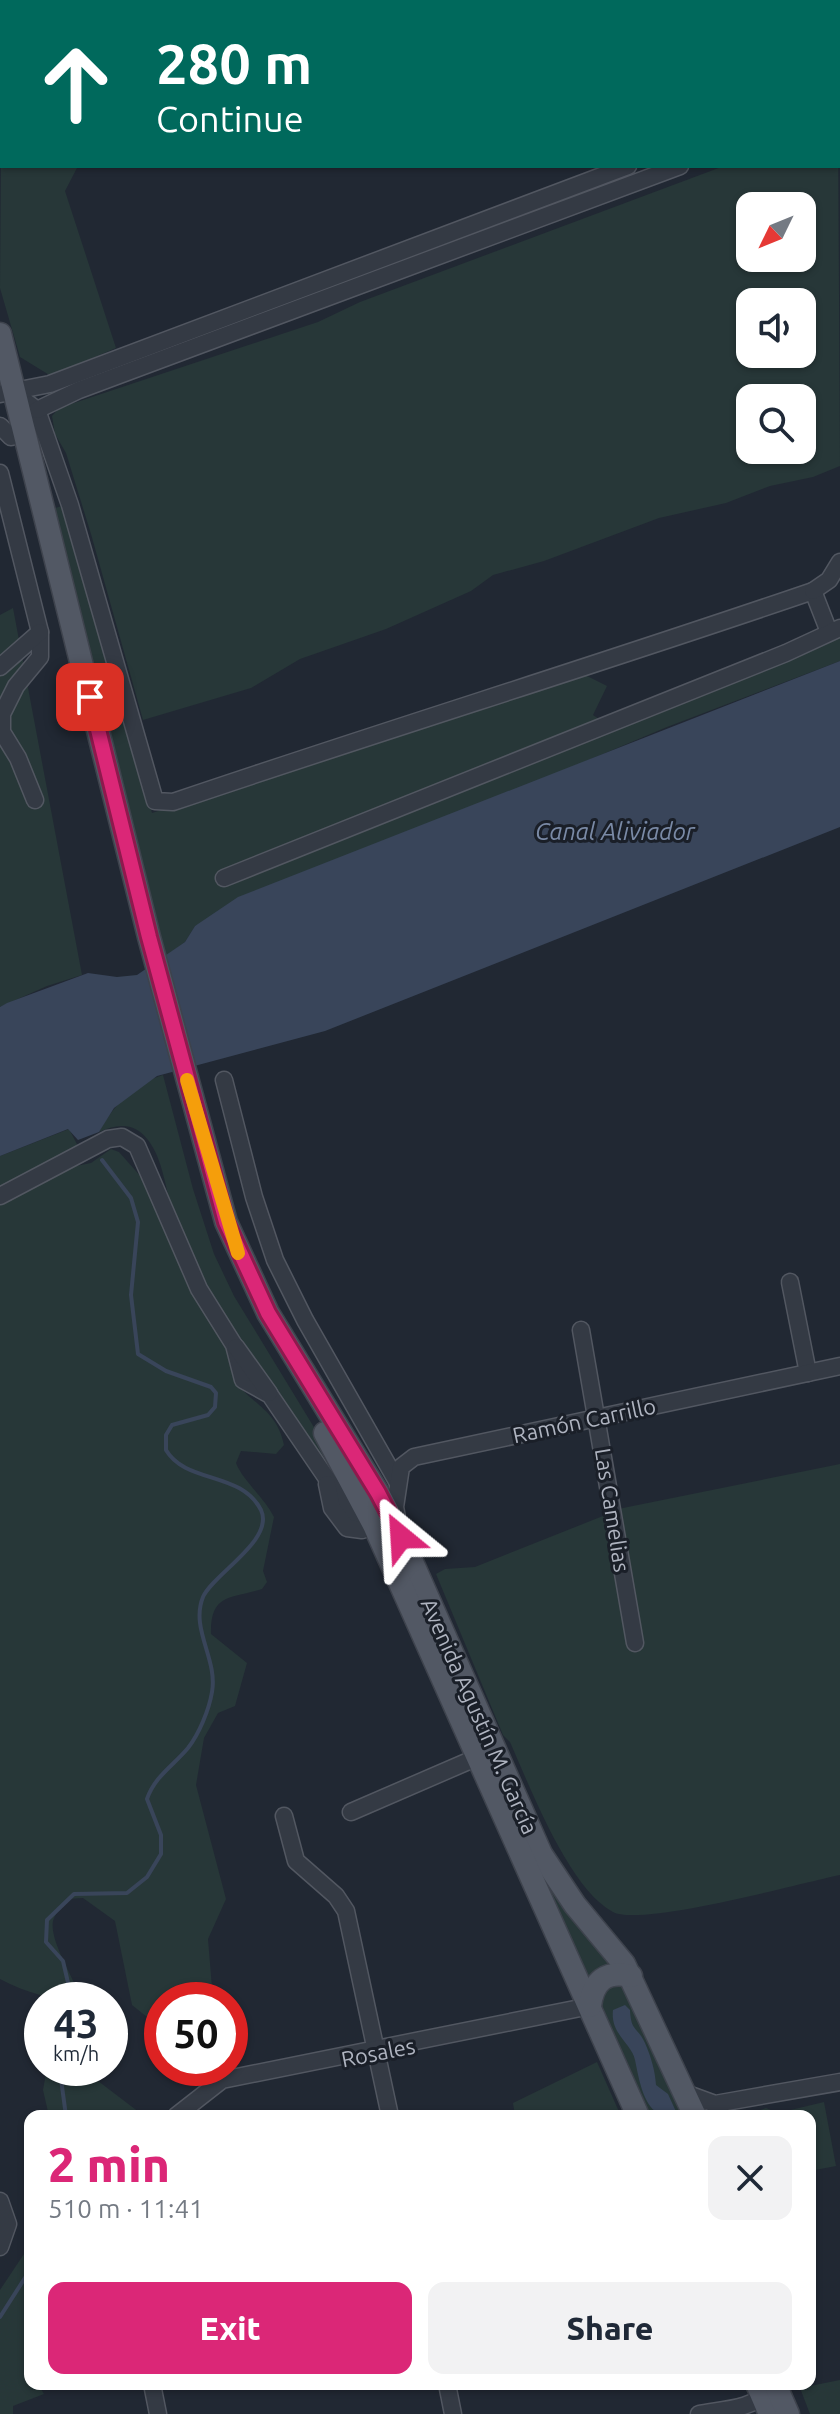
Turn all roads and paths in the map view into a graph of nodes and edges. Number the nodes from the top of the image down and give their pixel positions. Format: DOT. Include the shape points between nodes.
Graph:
graph roads {
  1 [pos="623,168"];
  2 [pos="674,168"];
  3 [pos="431,249"];
  4 [pos="0,334"];
  5 [pos="187,341"];
  6 [pos="4,392"];
  7 [pos="37,410"];
  8 [pos="6,431"];
  9 [pos="0,473"];
  10 [pos="840,562"];
  11 [pos="813,591"];
  12 [pos="835,630"];
  13 [pos="40,632"];
  14 [pos="0,667"];
  15 [pos="35,800"];
  16 [pos="224,878"];
  17 [pos="142,937"];
  18 [pos="224,1080"];
  19 [pos="182,1088"];
  20 [pos="0,1196"];
  21 [pos="790,1282"];
  22 [pos="581,1330"];
  23 [pos="840,1366"];
  24 [pos="808,1373"];
  25 [pos="598,1417"];
  26 [pos="398,1483"];
  27 [pos="374,1525"];
  28 [pos="401,1537"];
  29 [pos="635,1643"];
  30 [pos="478,1757"];
  31 [pos="351,1812"];
  32 [pos="284,1816"];
  33 [pos="631,1976"];
  34 [pos="590,2006"];
  35 [pos="377,2052"];
  36 [pos="840,2082"];
  37 [pos="685,2093"];
  38 [pos="758,2098"];
  39 [pos="184,2110"];
  40 [pos="389,2110"];
  41 [pos="635,2110"];
  42 [pos="692,2110"];
  43 [pos="739,2110"];
  44 [pos="0,2201"];
  45 [pos="0,2247"];
  46 [pos="153,2390"];
  47 [pos="448,2390"];
  48 [pos="767,2393"];
  49 [pos="158,2414"];
  50 [pos="453,2414"];
  51 [pos="699,2414"];
  52 [pos="788,2414"];
  1 -- 3 [label="street"];
  2 -- 3 [label="street"];
  3 -- 5 [label="street"];
  4 -- 6 [label="main road"];
  5 -- 6 [label="street" via="50,384"];
  5 -- 7 [label="street"];
  6 -- 7 [label="street"];
  6 -- 8 [label="main road"];
  6 -- 17 [label="main road"];
  7 -- 11 [label="street" via="70,505 155,801 173,802"];
  8 -- 17 [label="main road"];
  9 -- 13 [label="street"];
  10 -- 11 [label="street" via="829,580"];
  11 -- 12 [label="street"];
  12 -- 16 [label="street"];
  13 -- 14 [label="street"];
  13 -- 15 [label="street" via="40,657 2,714 2,732"];
  17 -- 19 [label="main road"];
  18 -- 26 [label="street" via="275,1260"];
  19 -- 27 [label="main road, Avenida Agustín M. García" via="228,1266"];
  19 -- 28 [label="main road, Avenida Agustín M. García" via="247,1273"];
  20 -- 27 [label="street" via="108,1139 130,1141 144,1157 199,1289 234,1345 243,1380 270,1395 349,1511"];
  21 -- 24 [label="street"];
  22 -- 25 [label="street, Las Camelias"];
  23 -- 24 [label="street, Ramón Carrillo"];
  24 -- 25 [label="street, Ramón Carrillo"];
  25 -- 26 [label="street, Ramón Carrillo" via="414,1457 401,1467"];
  25 -- 29 [label="street, Las Camelias"];
  26 -- 28 [label="street" via="395,1507"];
  27 -- 30 [label="main road, Avenida Agustín M. García"];
  28 -- 33 [label="main road, Avenida Agustín M. García" via="541,1854"];
  30 -- 31 [label="street"];
  30 -- 34 [label="main road, Avenida Agustín M. García"];
  32 -- 35 [label="street" via="296,1861 346,1911"];
  33 -- 34 [label="main road" via="602,1977"];
  33 -- 37 [label="main road, Avenida Agustín M. García"];
  34 -- 35 [label="street, Rosales"];
  34 -- 41 [label="main road, Avenida Agustín M. García"];
  35 -- 39 [label="street, Rosales" via="222,2080"];
  35 -- 40 [label="street"];
  36 -- 38 [label="street"];
  37 -- 38 [label="street" via="707,2103"];
  37 -- 42 [label="main road, Avenida Agustín M. García"];
  38 -- 43 [label="street"];
  44 -- 45 [label="street" via="8,2231"];
  46 -- 49 [label="street"];
  47 -- 50 [label="street"];
  48 -- 51 [label="street"];
  48 -- 52 [label="main road"];
}
